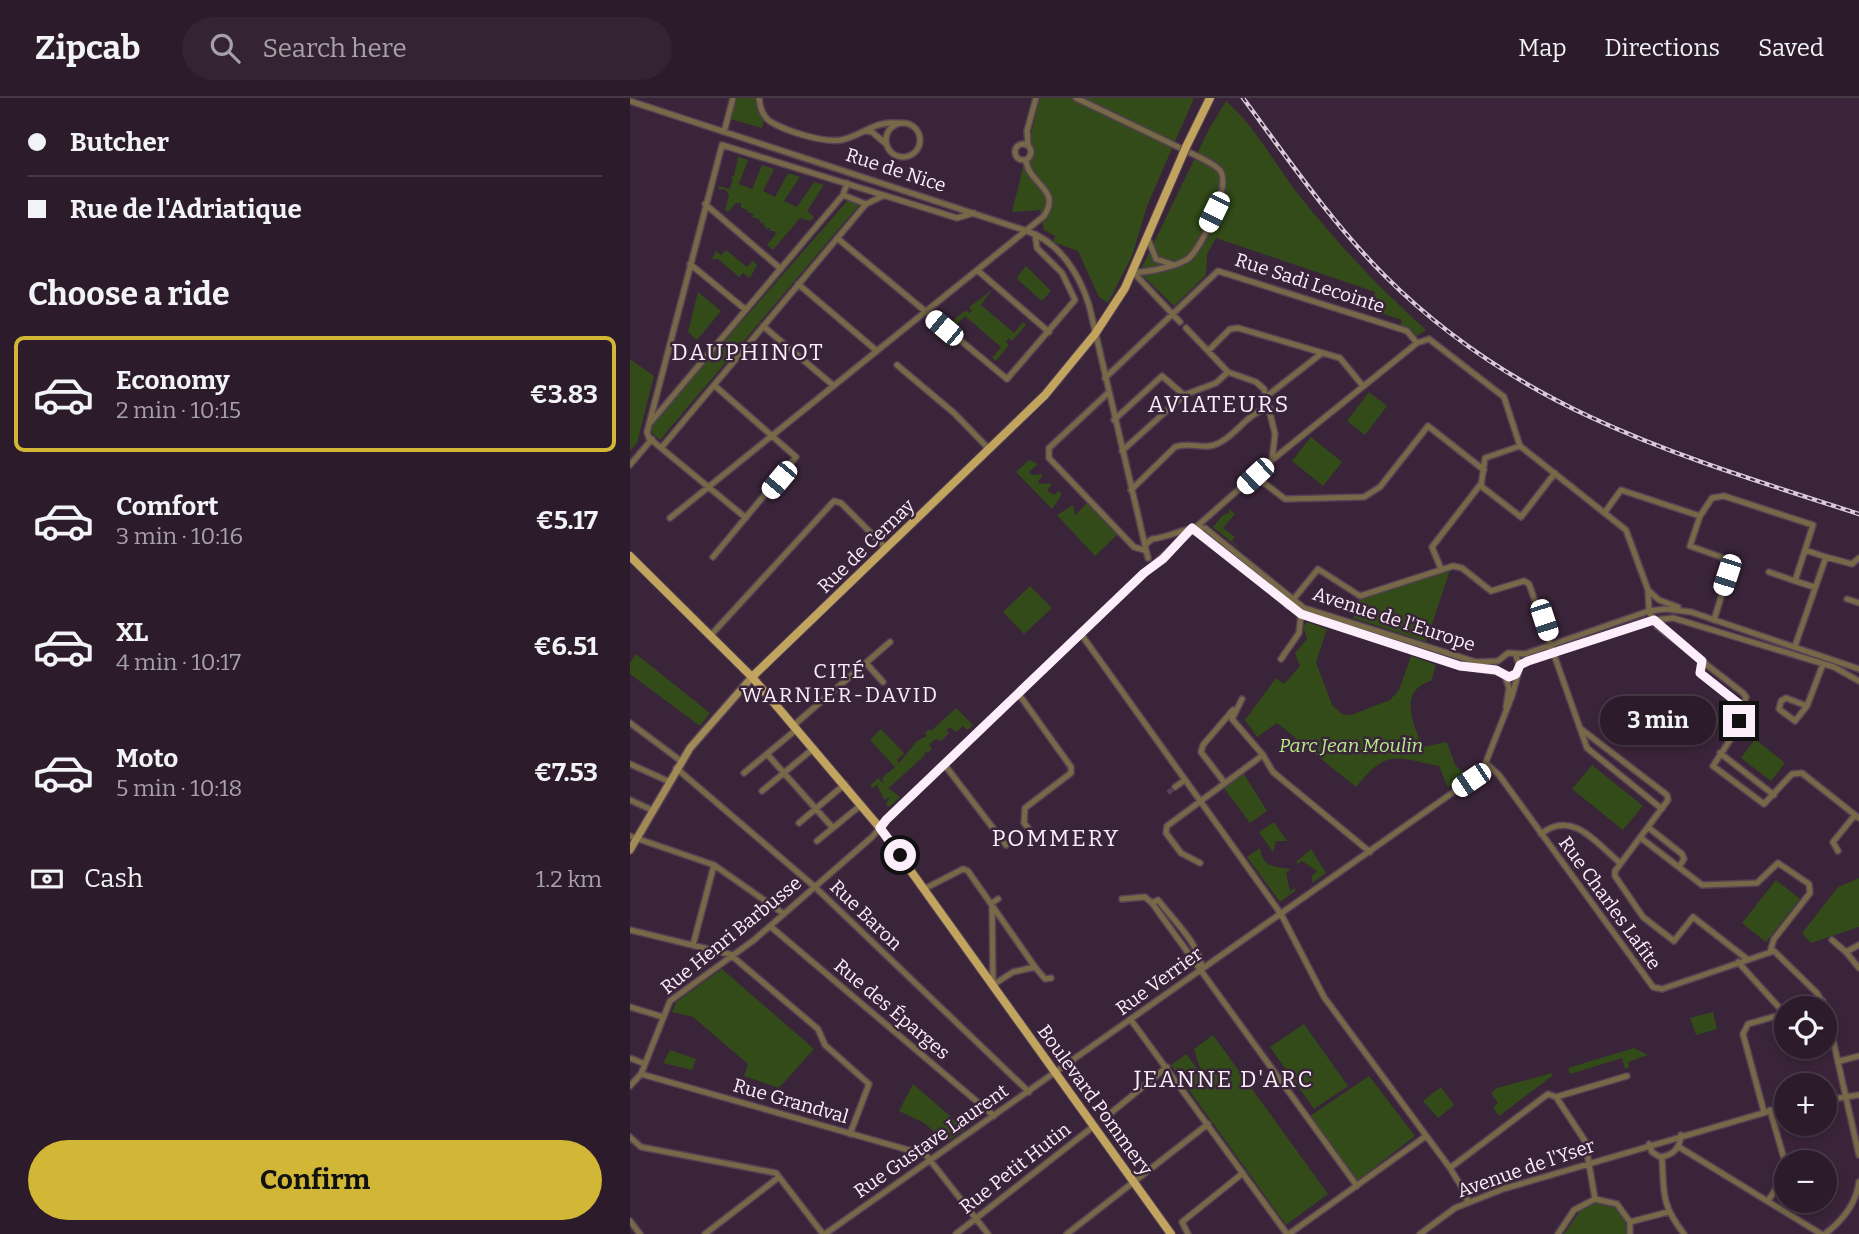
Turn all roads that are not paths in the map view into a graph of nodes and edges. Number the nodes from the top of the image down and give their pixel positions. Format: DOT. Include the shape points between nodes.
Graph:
graph roads {
  1 [pos="733,98"];
  2 [pos="759,98"];
  3 [pos="1036,98"];
  4 [pos="1076,98"];
  5 [pos="1210,98"];
  6 [pos="630,101"];
  7 [pos="898,123"];
  8 [pos="864,131"];
  9 [pos="724,132"];
  10 [pos="887,146"];
  11 [pos="1028,146"];
  12 [pos="783,150"];
  13 [pos="1026,160"];
  14 [pos="788,164"];
  15 [pos="847,183"];
  16 [pos="843,195"];
  17 [pos="884,196"];
  18 [pos="705,204"];
  19 [pos="866,204"];
  20 [pos="974,212"];
  21 [pos="1027,230"];
  22 [pos="1035,234"];
  23 [pos="837,238"];
  24 [pos="1148,239"];
  25 [pos="1181,263"];
  26 [pos="690,264"];
  27 [pos="781,269"];
  28 [pos="977,270"];
  29 [pos="1133,272"];
  30 [pos="798,284"];
  31 [pos="746,310"];
  32 [pos="925,312"];
  33 [pos="1172,313"];
  34 [pos="1180,322"];
  35 [pos="763,326"];
  36 [pos="1186,328"];
  37 [pos="1049,332"];
  38 [pos="1095,334"];
  39 [pos="1417,343"];
  40 [pos="877,351"];
  41 [pos="1208,351"];
  42 [pos="1322,352"];
  43 [pos="897,365"];
  44 [pos="1228,372"];
  45 [pos="1105,379"];
  46 [pos="714,385"];
  47 [pos="834,386"];
  48 [pos="1363,386"];
  49 [pos="1108,392"];
  50 [pos="1184,395"];
  51 [pos="1267,396"];
  52 [pos="1270,408"];
  53 [pos="1114,420"];
  54 [pos="648,425"];
  55 [pos="772,435"];
  56 [pos="650,438"];
  57 [pos="1520,446"];
  58 [pos="662,447"];
  59 [pos="989,450"];
  60 [pos="1122,451"];
  61 [pos="1272,460"];
  62 [pos="630,465"];
  63 [pos="1484,470"];
  64 [pos="1555,473"];
  65 [pos="1255,476"];
  66 [pos="1480,484"];
  67 [pos="709,486"];
  68 [pos="1131,490"];
  69 [pos="1605,512"];
  70 [pos="1700,516"];
  71 [pos="670,518"];
  72 [pos="746,518"];
  73 [pos="1192,528"];
  74 [pos="1143,533"];
  75 [pos="1152,539"];
  76 [pos="1161,540"];
  77 [pos="886,548"];
  78 [pos="1145,548"];
  79 [pos="1168,550"];
  80 [pos="1805,550"];
  81 [pos="630,556"];
  82 [pos="1826,556"];
  83 [pos="713,557"];
  84 [pos="1148,558"];
  85 [pos="1859,558"];
  86 [pos="1158,562"];
  87 [pos="1441,569"];
  88 [pos="1769,572"];
  89 [pos="1144,573"];
  90 [pos="1795,581"];
  91 [pos="1814,587"];
  92 [pos="1648,590"];
  93 [pos="1847,599"];
  94 [pos="1292,600"];
  95 [pos="1859,603"];
  96 [pos="1288,606"];
  97 [pos="1649,611"];
  98 [pos="1691,612"];
  99 [pos="1301,614"];
  100 [pos="1654,620"];
  101 [pos="1714,620"];
  102 [pos="1081,634"];
  103 [pos="711,635"];
  104 [pos="890,642"];
  105 [pos="1401,643"];
  106 [pos="1552,645"];
  107 [pos="1795,646"];
  108 [pos="1554,652"];
  109 [pos="1516,656"];
  110 [pos="1281,659"];
  111 [pos="1498,661"];
  112 [pos="1702,661"];
  113 [pos="866,663"];
  114 [pos="1823,664"];
  115 [pos="1520,665"];
  116 [pos="1859,668"];
  117 [pos="1518,672"];
  118 [pos="1502,674"];
  119 [pos="1853,676"];
  120 [pos="752,677"];
  121 [pos="1859,681"];
  122 [pos="883,682"];
  123 [pos="1018,693"];
  124 [pos="1242,699"];
  125 [pos="1237,706"];
  126 [pos="1807,706"];
  127 [pos="1743,707"];
  128 [pos="1506,710"];
  129 [pos="630,723"];
  130 [pos="795,727"];
  131 [pos="1581,729"];
  132 [pos="814,748"];
  133 [pos="1720,752"];
  134 [pos="767,754"];
  135 [pos="1263,755"];
  136 [pos="630,764"];
  137 [pos="944,764"];
  138 [pos="678,765"];
  139 [pos="1488,765"];
  140 [pos="744,773"];
  141 [pos="784,773"];
  142 [pos="1185,780"];
  143 [pos="668,782"];
  144 [pos="1224,782"];
  145 [pos="845,784"];
  146 [pos="1175,787"];
  147 [pos="762,791"];
  148 [pos="1774,795"];
  149 [pos="630,800"];
  150 [pos="1200,801"];
  151 [pos="860,805"];
  152 [pos="1662,809"];
  153 [pos="652,810"];
  154 [pos="815,810"];
  155 [pos="1857,816"];
  156 [pos="799,823"];
  157 [pos="833,828"];
  158 [pos="880,828"];
  159 [pos="1649,828"];
  160 [pos="1029,829"];
  161 [pos="1541,834"];
  162 [pos="633,837"];
  163 [pos="1641,838"];
  164 [pos="817,841"];
  165 [pos="1006,845"];
  166 [pos="630,849"];
  167 [pos="1839,851"];
  168 [pos="1370,852"];
  169 [pos="1200,863"];
  170 [pos="1620,863"];
  171 [pos="715,865"];
  172 [pos="1679,867"];
  173 [pos="815,887"];
  174 [pos="924,889"];
  175 [pos="1122,899"];
  176 [pos="995,902"];
  177 [pos="784,914"];
  178 [pos="1281,914"];
  179 [pos="770,926"];
  180 [pos="630,930"];
  181 [pos="1832,940"];
  182 [pos="693,945"];
  183 [pos="1859,945"];
  184 [pos="1770,952"];
  185 [pos="1846,952"];
  186 [pos="733,955"];
  187 [pos="1747,959"];
  188 [pos="1738,962"];
  189 [pos="1035,967"];
  190 [pos="1859,968"];
  191 [pos="1202,970"];
  192 [pos="1051,978"];
  193 [pos="993,985"];
  194 [pos="1818,996"];
  195 [pos="1774,1001"];
  196 [pos="630,1007"];
  197 [pos="663,1017"];
  198 [pos="1774,1017"];
  199 [pos="1131,1020"];
  200 [pos="1837,1050"];
  201 [pos="1859,1056"];
  202 [pos="630,1058"];
  203 [pos="1840,1061"];
  204 [pos="645,1064"];
  205 [pos="1167,1067"];
  206 [pos="1056,1073"];
  207 [pos="641,1074"];
  208 [pos="1627,1076"];
  209 [pos="630,1086"];
  210 [pos="1028,1092"];
  211 [pos="1859,1095"];
  212 [pos="1556,1097"];
  213 [pos="1847,1097"];
  214 [pos="1837,1098"];
  215 [pos="1774,1109"];
  216 [pos="1767,1111"];
  217 [pos="994,1116"];
  218 [pos="1106,1116"];
  219 [pos="1208,1124"];
  220 [pos="1094,1126"];
  221 [pos="850,1133"];
  222 [pos="1681,1135"];
  223 [pos="630,1136"];
  224 [pos="1426,1136"];
  225 [pos="1649,1144"];
  226 [pos="1679,1147"];
  227 [pos="1780,1150"];
  228 [pos="1859,1156"];
  229 [pos="1662,1157"];
  230 [pos="930,1160"];
  231 [pos="1588,1162"];
  232 [pos="1450,1168"];
  233 [pos="1243,1173"];
  234 [pos="779,1177"];
  235 [pos="1134,1182"];
  236 [pos="1859,1182"];
  237 [pos="1357,1186"];
  238 [pos="1774,1191"];
  239 [pos="1595,1199"];
  240 [pos="1768,1201"];
  241 [pos="1467,1202"];
  242 [pos="1668,1212"];
  243 [pos="976,1218"];
  244 [pos="630,1221"];
  245 [pos="1630,1222"];
  246 [pos="1168,1233"];
  247 [pos="640,1234"];
  248 [pos="705,1234"];
  249 [pos="824,1234"];
  250 [pos="956,1234"];
  251 [pos="988,1234"];
  252 [pos="1067,1234"];
  253 [pos="1188,1234"];
  254 [pos="1288,1234"];
  255 [pos="1420,1234"];
  256 [pos="1558,1234"];
  257 [pos="1630,1234"];
  258 [pos="1685,1234"];
  259 [pos="1823,1234"];
  1 -- 9 [label="street"];
  2 -- 8 [label="street, Rue de Nice" via="769,121 837,141"];
  3 -- 11 [label="street"];
  4 -- 25 [label="street" via="1199,157 1222,174 1223,194 1197,247"];
  5 -- 24 [label="main road, Rue de Cernay"];
  6 -- 9 [label="street, Rue de Nice"];
  7 -- 8 [label="street, Rue de Nice"];
  7 -- 10 [label="street" via="888,132"];
  7 -- 10 [label="street" via="915,127 921,139 918,148 901,156"];
  8 -- 10 [label="street, Rue de Nice"];
  9 -- 12 [label="street, Rue de Nice"];
  11 -- 13 [label="street" via="1031,155"];
  11 -- 13 [label="street" via="1018,146 1015,152 1018,159"];
  12 -- 14 [label="street"];
  12 -- 20 [label="street, Rue de Nice"];
  13 -- 21 [label="street" via="1029,173 1045,187 1050,200 1046,214"];
  14 -- 15 [label="street"];
  14 -- 18 [label="street" via="725,145"];
  15 -- 16 [label="street"];
  15 -- 17 [label="street"];
  16 -- 19 [label="street"];
  16 -- 27 [label="street"];
  17 -- 19 [label="street"];
  17 -- 20 [label="street" via="957,218"];
  18 -- 26 [label="street"];
  18 -- 27 [label="street"];
  19 -- 23 [label="street"];
  20 -- 21 [label="street, Rue de Nice"];
  21 -- 22 [label="street, Rue de Nice"];
  21 -- 28 [label="street"];
  22 -- 37 [label="street" via="1037,248 1062,273 1075,300"];
  22 -- 38 [label="street, Rue de Nice" via="1062,255 1080,281"];
  23 -- 30 [label="street"];
  23 -- 32 [label="street"];
  24 -- 25 [label="street" via="1156,258"];
  24 -- 29 [label="main road, Rue de Cernay"];
  25 -- 29 [label="street"];
  26 -- 31 [label="street"];
  26 -- 54 [label="street"];
  27 -- 31 [label="street"];
  28 -- 32 [label="street"];
  28 -- 37 [label="street"];
  29 -- 33 [label="street"];
  29 -- 38 [label="main road, Rue de Cernay"];
  30 -- 35 [label="street"];
  30 -- 40 [label="street"];
  31 -- 54 [label="street"];
  32 -- 37 [label="street" via="1007,379"];
  32 -- 40 [label="street"];
  33 -- 34 [label="street"];
  33 -- 39 [label="street, Rue Sadi Lecointe" via="1220,271 1407,331"];
  33 -- 45 [label="street, Rue Sadi Lecointe"];
  35 -- 46 [label="street"];
  35 -- 47 [label="street"];
  36 -- 41 [label="street"];
  38 -- 45 [label="street, Rue de Nice"];
  38 -- 59 [label="main road, Rue de Cernay" via="1045,395"];
  39 -- 48 [label="street"];
  39 -- 57 [label="street" via="1429,339 1504,397"];
  40 -- 47 [label="street"];
  41 -- 42 [label="street" via="1230,329 1238,328"];
  41 -- 44 [label="street"];
  42 -- 48 [label="street" via="1340,358"];
  42 -- 51 [label="street"];
  43 -- 59 [label="street"];
  44 -- 50 [label="street" via="1216,383"];
  44 -- 51 [label="street" via="1256,382"];
  45 -- 49 [label="street, Rue de Nice"];
  46 -- 55 [label="street"];
  46 -- 58 [label="street"];
  47 -- 55 [label="street"];
  48 -- 61 [label="street"];
  49 -- 53 [label="street, Rue de Nice"];
  49 -- 78 [label="street" via="1049,448 1049,457 1134,547"];
  50 -- 53 [label="street" via="1162,376"];
  50 -- 60 [label="street"];
  51 -- 52 [label="street"];
  52 -- 61 [label="street" via="1275,435"];
  52 -- 68 [label="street" via="1249,416 1221,443 1175,447"];
  53 -- 60 [label="street, Rue de Nice"];
  54 -- 56 [label="street"];
  55 -- 67 [label="street"];
  55 -- 72 [label="street" via="795,453 795,461"];
  56 -- 58 [label="street"];
  56 -- 62 [label="street"];
  57 -- 63 [label="street" via="1485,458"];
  57 -- 64 [label="street"];
  58 -- 67 [label="street"];
  59 -- 77 [label="main road, Rue de Cernay"];
  60 -- 68 [label="street, Rue de Nice"];
  61 -- 65 [label="street"];
  63 -- 65 [label="street" via="1428,426 1380,487 1364,497 1285,499"];
  63 -- 66 [label="street"];
  64 -- 66 [label="street" via="1521,517"];
  64 -- 69 [label="street"];
  65 -- 73 [label="street"];
  66 -- 87 [label="street" via="1432,547"];
  67 -- 71 [label="street"];
  67 -- 72 [label="street"];
  68 -- 74 [label="street, Rue de Nice"];
  69 -- 70 [label="street" via="1625,490"];
  69 -- 92 [label="street" via="1626,530"];
  70 -- 80 [label="street" via="1712,498 1724,496 1813,525"];
  70 -- 101 [label="street" via="1690,546 1732,561"];
  72 -- 83 [label="street"];
  73 -- 76 [label="street"];
  73 -- 79 [label="street"];
  73 -- 94 [label="street, Avenue de l'Europe" via="1205,528"];
  73 -- 96 [label="street, Avenue de l'Europe"];
  74 -- 75 [label="street"];
  74 -- 78 [label="street, Rue de Nice"];
  75 -- 76 [label="street"];
  75 -- 78 [label="street"];
  76 -- 79 [label="street"];
  77 -- 103 [label="street" via="834,501"];
  77 -- 120 [label="main road, Rue de Cernay"];
  78 -- 84 [label="street"];
  79 -- 86 [label="street"];
  80 -- 82 [label="street"];
  80 -- 90 [label="street"];
  81 -- 103 [label="main road, Boulevard Pommery"];
  82 -- 85 [label="street" via="1852,564"];
  82 -- 91 [label="street"];
  84 -- 86 [label="street"];
  84 -- 89 [label="street"];
  86 -- 89 [label="street, Rue Henri Barbusse"];
  87 -- 94 [label="street" via="1360,596 1318,569"];
  87 -- 106 [label="street" via="1462,568 1491,591 1524,581 1530,584"];
  88 -- 90 [label="street"];
  89 -- 102 [label="street, Rue Henri Barbusse"];
  90 -- 91 [label="street"];
  91 -- 107 [label="street"];
  92 -- 97 [label="street"];
  92 -- 98 [label="street" via="1659,600"];
  93 -- 95 [label="street"];
  94 -- 96 [label="street"];
  94 -- 105 [label="street, Avenue de l'Europe" via="1315,613"];
  96 -- 99 [label="street, Avenue de l'Europe"];
  97 -- 98 [label="street"];
  97 -- 100 [label="street"];
  97 -- 106 [label="street"];
  98 -- 101 [label="street"];
  99 -- 105 [label="street, Avenue de l'Europe"];
  99 -- 110 [label="street" via="1299,633"];
  100 -- 108 [label="street"];
  100 -- 112 [label="street"];
  100 -- 114 [label="street" via="1685,619"];
  101 -- 107 [label="street"];
  102 -- 123 [label="street, Rue Henri Barbusse"];
  102 -- 142 [label="street"];
  103 -- 120 [label="main road, Boulevard Pommery"];
  104 -- 113 [label="street"];
  105 -- 111 [label="street, Avenue de l'Europe" via="1466,660"];
  105 -- 118 [label="street, Avenue de l'Europe" via="1460,666"];
  106 -- 108 [label="street"];
  106 -- 109 [label="street"];
  107 -- 116 [label="street"];
  108 -- 115 [label="street"];
  108 -- 131 [label="street"];
  109 -- 111 [label="street" via="1506,654"];
  109 -- 115 [label="street"];
  111 -- 118 [label="street"];
  112 -- 127 [label="street" via="1700,673"];
  112 -- 127 [label="street" via="1743,693"];
  113 -- 122 [label="street"];
  113 -- 130 [label="street"];
  114 -- 119 [label="street"];
  114 -- 126 [label="street"];
  115 -- 117 [label="street"];
  116 -- 119 [label="street"];
  117 -- 118 [label="street"];
  117 -- 128 [label="street"];
  118 -- 128 [label="street" via="1509,688"];
  119 -- 121 [label="street"];
  120 -- 130 [label="main road, Boulevard Pommery"];
  120 -- 138 [label="main road, Rue de Cernay"];
  123 -- 137 [label="street, Rue Henri Barbusse"];
  123 -- 160 [label="street" via="1071,767 1071,774 1025,808 1024,823"];
  124 -- 125 [label="street"];
  125 -- 135 [label="street" via="1232,719"];
  125 -- 144 [label="street" via="1201,752"];
  126 -- 126 [label="street" via="1786,698 1779,709 1795,721"];
  127 -- 133 [label="street" via="1734,734"];
  128 -- 139 [label="street"];
  129 -- 138 [label="street, Rue Baron"];
  130 -- 132 [label="main road, Boulevard Pommery"];
  130 -- 134 [label="street"];
  131 -- 152 [label="street" via="1591,752"];
  131 -- 152 [label="street" via="1667,795"];
  132 -- 141 [label="street"];
  132 -- 145 [label="main road, Boulevard Pommery"];
  133 -- 148 [label="street"];
  133 -- 148 [label="street" via="1713,766 1759,802 1769,802"];
  134 -- 140 [label="street"];
  134 -- 141 [label="street"];
  135 -- 144 [label="street"];
  135 -- 168 [label="street" via="1273,772"];
  136 -- 143 [label="street"];
  137 -- 158 [label="street, Rue Henri Barbusse"];
  137 -- 165 [label="street"];
  138 -- 143 [label="main road, Rue de Cernay"];
  138 -- 173 [label="street, Rue Baron"];
  139 -- 161 [label="street, Rue Charles Lafite"];
  139 -- 168 [label="street, Rue Verrier"];
  141 -- 147 [label="street"];
  141 -- 154 [label="street"];
  142 -- 146 [label="street"];
  142 -- 150 [label="street"];
  143 -- 153 [label="main road, Rue de Cernay"];
  144 -- 150 [label="street"];
  145 -- 151 [label="main road, Boulevard Pommery"];
  145 -- 154 [label="street"];
  148 -- 155 [label="street" via="1797,771"];
  149 -- 153 [label="street"];
  150 -- 169 [label="street" via="1167,826 1166,833 1181,853"];
  150 -- 178 [label="street"];
  151 -- 157 [label="street"];
  151 -- 158 [label="main road, Boulevard Pommery"];
  152 -- 159 [label="street"];
  153 -- 162 [label="main road, Rue de Cernay"];
  154 -- 156 [label="street"];
  154 -- 157 [label="street"];
  155 -- 167 [label="street" via="1833,842"];
  157 -- 164 [label="street"];
  158 -- 173 [label="street, Rue Henri Barbusse"];
  158 -- 174 [label="main road, Boulevard Pommery"];
  159 -- 163 [label="street"];
  159 -- 172 [label="street" via="1682,854"];
  161 -- 170 [label="street" via="1560,824 1572,825"];
  161 -- 188 [label="street, Rue Charles Lafite" via="1653,987 1662,989"];
  162 -- 166 [label="main road, Rue de Cernay"];
  162 -- 171 [label="street"];
  163 -- 170 [label="street"];
  163 -- 172 [label="street"];
  168 -- 178 [label="street, Rue Verrier"];
  170 -- 187 [label="street" via="1615,876 1643,917 1674,941 1693,917"];
  171 -- 177 [label="street"];
  171 -- 182 [label="street"];
  172 -- 184 [label="street" via="1702,886 1757,883 1778,863 1809,884 1810,893 1774,939"];
  173 -- 177 [label="street, Rue Henri Barbusse"];
  173 -- 210 [label="street, Rue Baron"];
  174 -- 176 [label="street" via="963,869"];
  174 -- 193 [label="main road, Boulevard Pommery"];
  175 -- 191 [label="street" via="1145,897 1152,903"];
  176 -- 189 [label="street"];
  176 -- 193 [label="street"];
  177 -- 179 [label="street, Rue Henri Barbusse"];
  178 -- 191 [label="street, Rue Verrier"];
  178 -- 224 [label="street" via="1324,997"];
  179 -- 186 [label="street, Rue Henri Barbusse"];
  179 -- 217 [label="street, Rue des Éparges"];
  180 -- 182 [label="street"];
  181 -- 185 [label="street"];
  182 -- 186 [label="street"];
  183 -- 185 [label="street"];
  184 -- 187 [label="street, Rue Charles Lafite"];
  184 -- 194 [label="street, Rue Charles Lafite" via="1779,953"];
  185 -- 190 [label="street"];
  186 -- 197 [label="street, Rue Henri Barbusse" via="671,1000"];
  186 -- 221 [label="street" via="817,1028 825,1045 869,1084"];
  187 -- 188 [label="street, Rue Charles Lafite"];
  188 -- 195 [label="street"];
  189 -- 192 [label="street" via="1045,979"];
  189 -- 193 [label="street" via="1013,972"];
  191 -- 199 [label="street, Rue Verrier"];
  191 -- 237 [label="street"];
  193 -- 206 [label="main road, Boulevard Pommery"];
  196 -- 197 [label="street"];
  197 -- 204 [label="street, Rue Henri Barbusse"];
  198 -- 216 [label="street" via="1748,1024 1743,1034"];
  199 -- 205 [label="street"];
  199 -- 206 [label="street, Rue Verrier"];
  200 -- 203 [label="street"];
  201 -- 203 [label="street"];
  202 -- 204 [label="street"];
  203 -- 213 [label="street"];
  204 -- 207 [label="street, Rue Henri Barbusse"];
  205 -- 218 [label="street"];
  205 -- 219 [label="street"];
  206 -- 210 [label="street, Rue Gustave Laurent"];
  206 -- 220 [label="main road, Boulevard Pommery"];
  207 -- 209 [label="street, Rue Henri Barbusse"];
  207 -- 221 [label="street, Rue Grandval"];
  208 -- 212 [label="street"];
  210 -- 217 [label="street, Rue Gustave Laurent"];
  211 -- 213 [label="street"];
  212 -- 231 [label="street" via="1585,1141"];
  212 -- 232 [label="street" via="1548,1094"];
  213 -- 214 [label="street"];
  213 -- 228 [label="street"];
  215 -- 216 [label="street, Avenue de l'Yser"];
  216 -- 222 [label="street, Avenue de l'Yser"];
  216 -- 227 [label="street"];
  217 -- 230 [label="street, Rue Gustave Laurent"];
  219 -- 233 [label="street"];
  219 -- 235 [label="street"];
  220 -- 235 [label="main road, Boulevard Pommery"];
  220 -- 243 [label="street, Rue Petit Hutin"];
  221 -- 230 [label="street, Rue Grandval"];
  222 -- 225 [label="street, Avenue de l'Yser"];
  222 -- 226 [label="street"];
  223 -- 234 [label="street" via="641,1147"];
  224 -- 232 [label="street"];
  224 -- 237 [label="street"];
  225 -- 229 [label="street" via="1652,1152"];
  225 -- 231 [label="street, Avenue de l'Yser"];
  226 -- 229 [label="street"];
  226 -- 240 [label="street"];
  229 -- 242 [label="street"];
  230 -- 243 [label="street"];
  230 -- 249 [label="street, Rue Gustave Laurent"];
  231 -- 239 [label="street"];
  231 -- 241 [label="street, Avenue de l'Yser"];
  232 -- 241 [label="street"];
  233 -- 253 [label="street" via="1182,1222"];
  233 -- 254 [label="street"];
  234 -- 248 [label="street"];
  234 -- 249 [label="street"];
  235 -- 246 [label="main road, Boulevard Pommery"];
  235 -- 252 [label="street"];
  236 -- 259 [label="street" via="1852,1206"];
  237 -- 254 [label="street"];
  238 -- 240 [label="street"];
  239 -- 245 [label="street" via="1617,1204"];
  239 -- 256 [label="street" via="1574,1210"];
  240 -- 259 [label="street"];
  241 -- 255 [label="street, Avenue de l'Yser"];
  242 -- 245 [label="street"];
  242 -- 258 [label="street"];
  243 -- 250 [label="street, Rue Petit Hutin"];
  243 -- 251 [label="street"];
  244 -- 247 [label="street"];
  245 -- 257 [label="street"];
}
